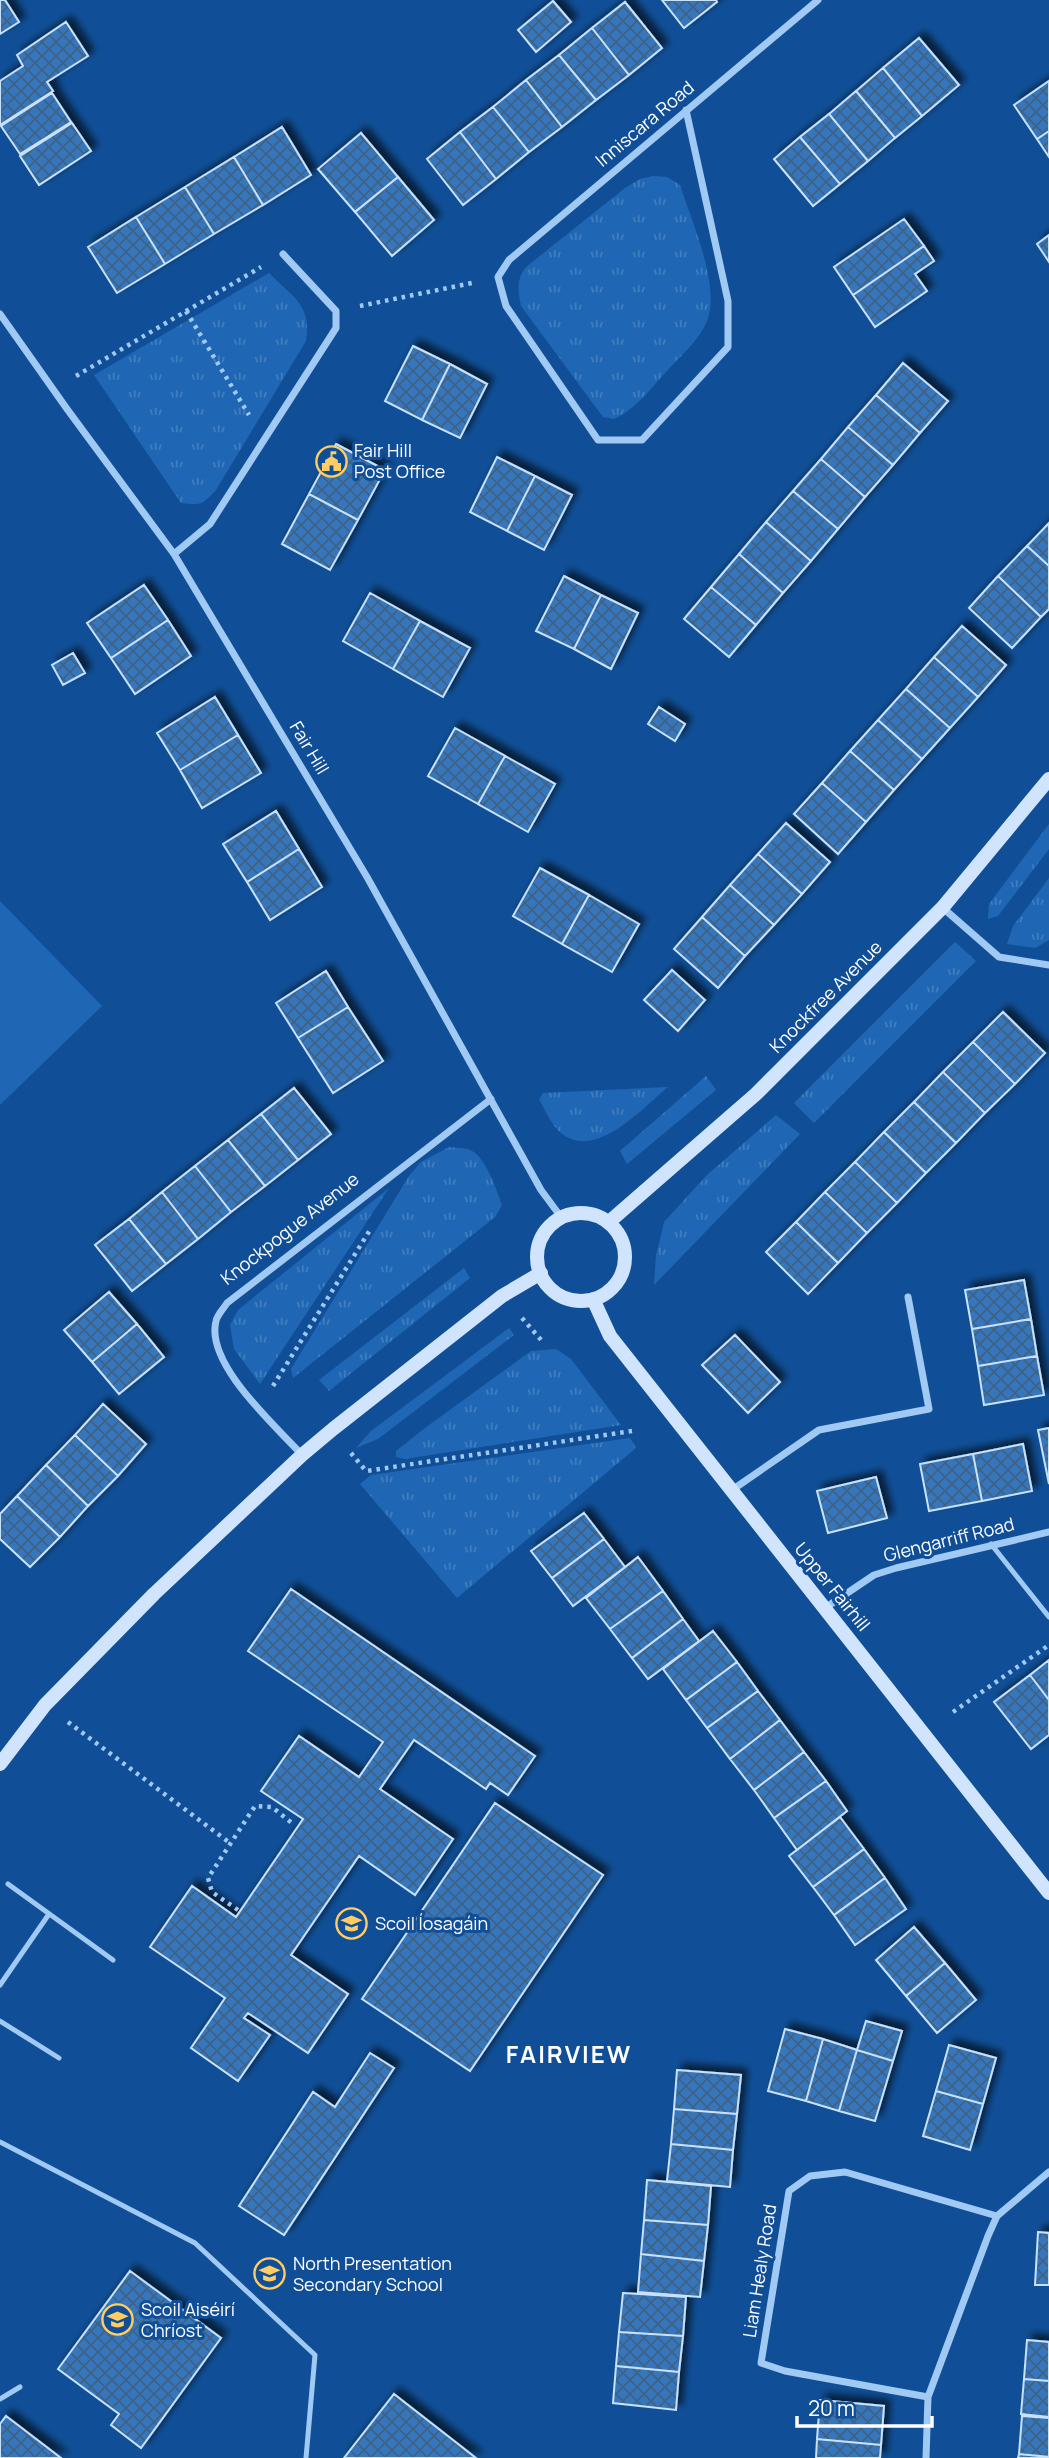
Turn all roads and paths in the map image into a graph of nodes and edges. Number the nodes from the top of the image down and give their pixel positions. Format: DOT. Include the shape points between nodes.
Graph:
graph roads {
  1 [pos="818,0"];
  2 [pos="686,110"];
  3 [pos="283,254"];
  4 [pos="498,277"];
  5 [pos="186,311"];
  6 [pos="335,311"];
  7 [pos="0,314"];
  8 [pos="53,389"];
  9 [pos="264,440"];
  10 [pos="174,554"];
  11 [pos="1049,779"];
  12 [pos="943,907"];
  13 [pos="1049,965"];
  14 [pos="491,1099"];
  15 [pos="561,1217"];
  16 [pos="376,1220"];
  17 [pos="609,1222"];
  18 [pos="541,1273"];
  19 [pos="908,1297"];
  20 [pos="593,1299"];
  21 [pos="257,1405"];
  22 [pos="632,1431"];
  23 [pos="302,1455"];
  24 [pos="366,1471"];
  25 [pos="732,1490"];
  26 [pos="1049,1532"];
  27 [pos="991,1544"];
  28 [pos="825,1608"];
  29 [pos="1049,1618"];
  30 [pos="1049,1644"];
  31 [pos="45,1705"];
  32 [pos="953,1712"];
  33 [pos="0,1764"];
  34 [pos="293,1824"];
  35 [pos="230,1843"];
  36 [pos="8,1884"];
  37 [pos="1049,1893"];
  38 [pos="238,1910"];
  39 [pos="49,1914"];
  40 [pos="113,1960"];
  41 [pos="0,1986"];
  42 [pos="0,2021"];
  43 [pos="59,2058"];
  44 [pos="0,2143"];
  45 [pos="1049,2172"];
  46 [pos="998,2216"];
  47 [pos="20,2387"];
  48 [pos="928,2396"];
  49 [pos="0,2399"];
  50 [pos="306,2458"];
  51 [pos="926,2458"];
  1 -- 2 [label="street, Inniscara Road"];
  2 -- 4 [label="street, Inniscara Road" via="509,260"];
  2 -- 4 [label="street" via="728,301 728,347 642,440 597,440 506,306"];
  3 -- 5 [label="path"];
  3 -- 6 [label="street"];
  4 -- 6 [label="path"];
  5 -- 8 [label="path"];
  5 -- 9 [label="path"];
  6 -- 9 [label="street" via="336,328"];
  7 -- 8 [label="street, Fair Hill"];
  8 -- 10 [label="street, Fair Hill"];
  9 -- 10 [label="street" via="210,524"];
  10 -- 14 [label="street, Fair Hill" via="368,877"];
  11 -- 12 [label="street, Knockfree Avenue"];
  12 -- 13 [label="street" via="999,957"];
  12 -- 17 [label="street, Knockfree Avenue" via="756,1094"];
  14 -- 15 [label="street, Fair Hill"];
  14 -- 21 [label="street, Knockpogue Avenue" via="227,1303 216,1321 216,1340 235,1382"];
  15 -- 17 [label="street" via="586,1213"];
  15 -- 18 [label="street" via="538,1248"];
  16 -- 21 [label="path" via="278,1379"];
  17 -- 20 [label="street" via="624,1245 625,1259 615,1285"];
  18 -- 20 [label="street" via="556,1293 580,1301"];
  18 -- 23 [label="street" via="502,1296"];
  19 -- 25 [label="street" via="929,1409 819,1430"];
  20 -- 25 [label="street, Upper Fairhill" via="610,1336"];
  21 -- 23 [label="street, Knockpogue Avenue"];
  22 -- 24 [label="path"];
  23 -- 31 [label="street" via="154,1594"];
  25 -- 28 [label="street, Upper Fairhill"];
  26 -- 27 [label="street, Glengarriff Road"];
  27 -- 28 [label="street, Glengarriff Road" via="874,1575"];
  27 -- 29 [label="lane"];
  28 -- 37 [label="street, Upper Fairhill"];
  30 -- 32 [label="path"];
  31 -- 33 [label="street"];
  31 -- 35 [label="path"];
  34 -- 35 [label="path" via="272,1807 255,1806"];
  35 -- 38 [label="path" via="208,1878 212,1892"];
  36 -- 39 [label="lane"];
  39 -- 40 [label="lane"];
  39 -- 41 [label="lane"];
  42 -- 43 [label="lane"];
  44 -- 50 [label="lane" via="195,2243 314,2355"];
  45 -- 46 [label="street"];
  46 -- 48 [label="street"];
  46 -- 48 [label="street, Liam Healy Road" via="845,2172 810,2176 789,2191 761,2363"];
  47 -- 49 [label="lane"];
  48 -- 51 [label="street"];
}
